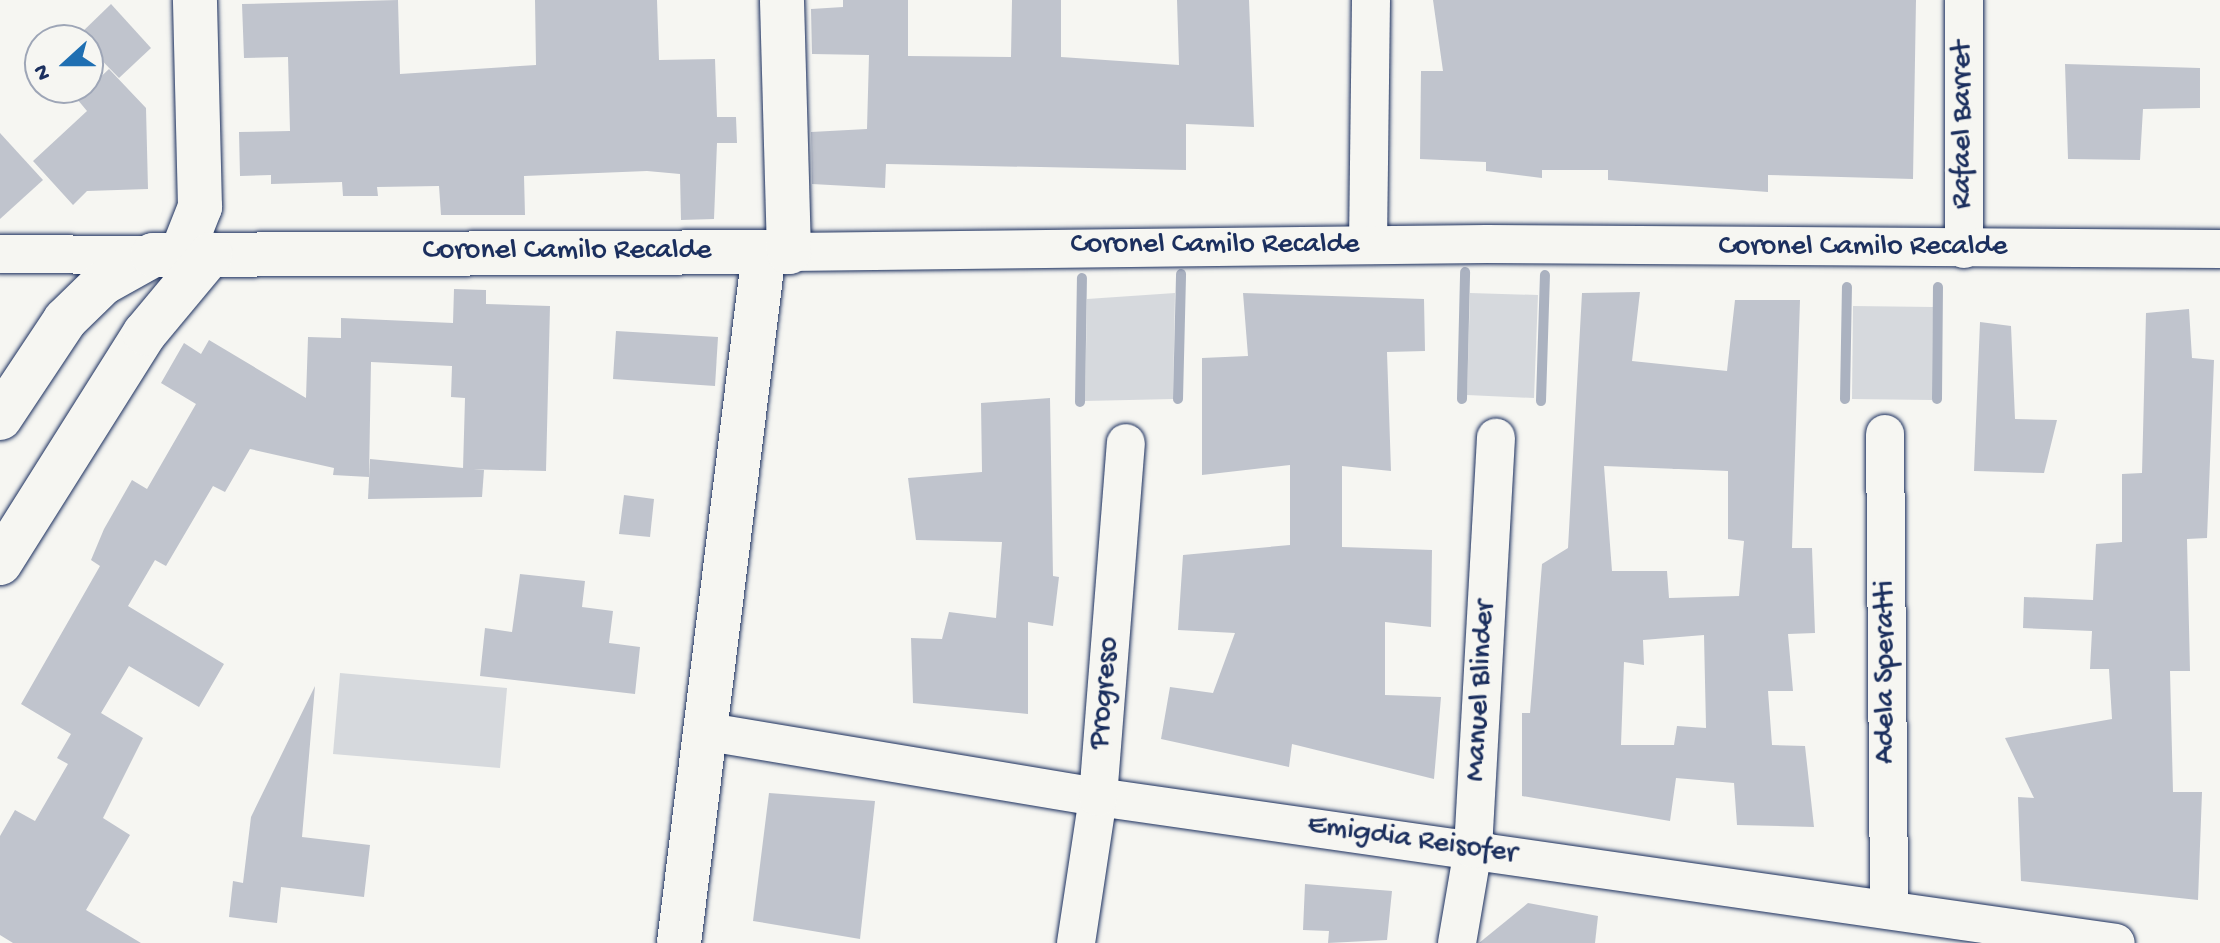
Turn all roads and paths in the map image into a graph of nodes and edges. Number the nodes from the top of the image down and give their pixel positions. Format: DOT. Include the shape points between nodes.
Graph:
graph roads {
  1 [pos="195,0"];
  2 [pos="782,0"];
  3 [pos="1371,0"];
  4 [pos="1964,0"];
  5 [pos="1368,245"];
  6 [pos="1964,249"];
  7 [pos="2220,249"];
  8 [pos="776,252"];
  9 [pos="0,254"];
  10 [pos="181,255"];
  11 [pos="0,418"];
  12 [pos="1885,434"];
  13 [pos="1496,438"];
  14 [pos="1126,443"];
  15 [pos="0,563"];
  16 [pos="708,732"];
  17 [pos="1098,797"];
  18 [pos="1473,849"];
  19 [pos="1889,909"];
  20 [pos="679,943"];
  21 [pos="1076,943"];
  22 [pos="1457,943"];
  23 [pos="2116,943"];
  1 -- 10 [label="main road" via="200,207"];
  2 -- 8 [label="main road"];
  3 -- 5 [label="street"];
  4 -- 6 [label="street, Rafael Barret"];
  5 -- 6 [label="street, Coronel Camilo Recalde"];
  5 -- 8 [label="street, Coronel Camilo Recalde"];
  6 -- 7 [label="street, Coronel Camilo Recalde"];
  8 -- 10 [label="main road, Coronel Camilo Recalde"];
  8 -- 16 [label="main road"];
  9 -- 10 [label="street, Coronel Camilo Recalde"];
  10 -- 11 [label="main road" via="103,283 65,320"];
  10 -- 15 [label="main road" via="145,333"];
  12 -- 19 [label="street, Adela Speratti"];
  13 -- 18 [label="street, Manuel Blinder"];
  14 -- 17 [label="street, Progreso"];
  16 -- 17 [label="street, Emigdia Reisofer"];
  16 -- 20 [label="main road"];
  17 -- 18 [label="street, Emigdia Reisofer"];
  17 -- 21 [label="street, Progreso"];
  18 -- 19 [label="street, Emigdia Reisofer"];
  18 -- 22 [label="street, Manuel Blinder"];
  19 -- 23 [label="street, Emigdia Reisofer"];
}
